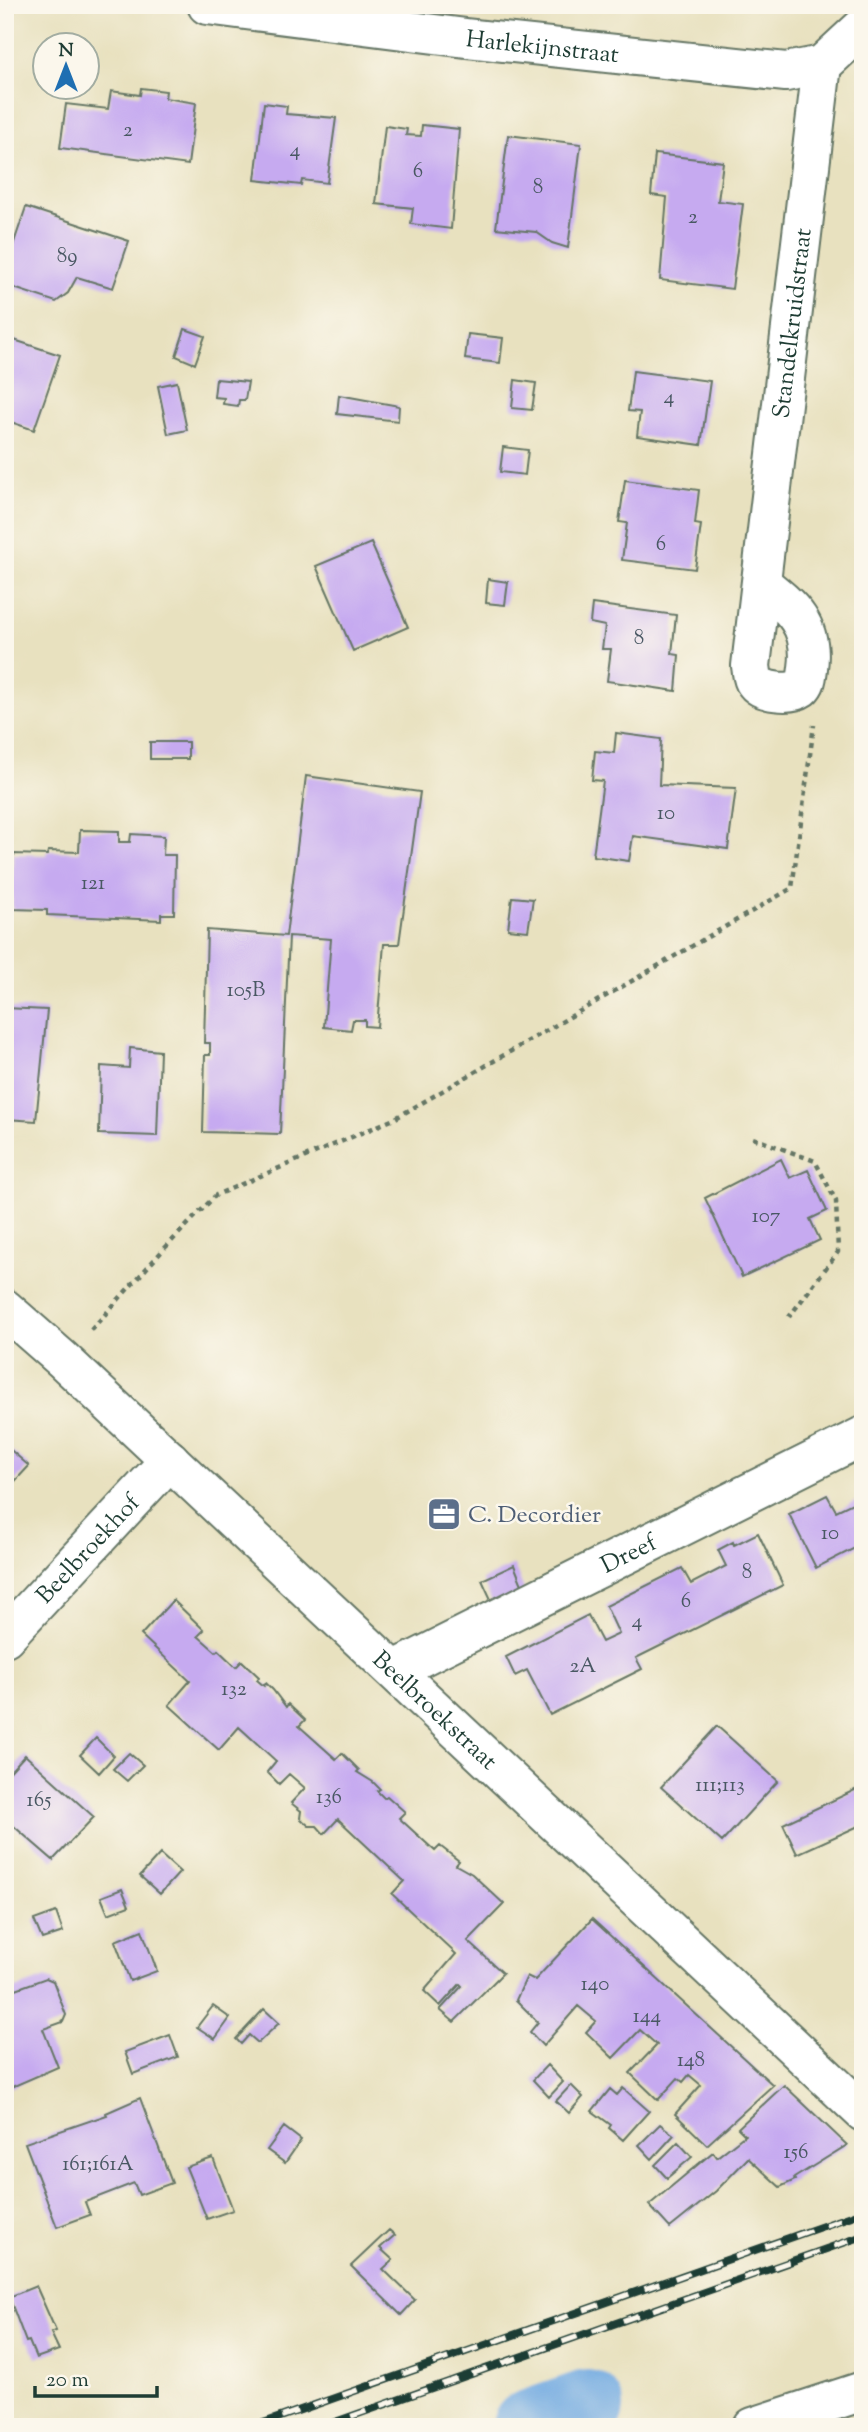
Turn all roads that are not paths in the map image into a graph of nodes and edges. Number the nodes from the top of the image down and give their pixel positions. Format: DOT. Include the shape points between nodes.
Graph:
graph roads {
  1 [pos="207,5"];
  2 [pos="863,27"];
  3 [pos="822,65"];
  4 [pos="761,583"];
  5 [pos="5,1309"];
  6 [pos="863,1436"];
  7 [pos="170,1460"];
  8 [pos="5,1637"];
  9 [pos="395,1670"];
  10 [pos="863,2112"];
  11 [pos="863,2391"];
  12 [pos="753,2427"];
  1 -- 3 [label="street, Harlekijnstraat" via="786,72"];
  2 -- 3 [label="street"];
  3 -- 4 [label="street, Standelkruidstraat"];
  4 -- 4 [label="street, Standelkruidstraat" via="792,608 808,635 809,664 800,688 761,688 754,681 751,666"];
  5 -- 7 [label="street, Beelbroekstraat"];
  6 -- 9 [label="street, Dreef"];
  7 -- 8 [label="street, Beelbroekhof"];
  7 -- 9 [label="street, Beelbroekstraat"];
  9 -- 10 [label="street, Beelbroekstraat"];
  11 -- 12 [label="street"];
}
